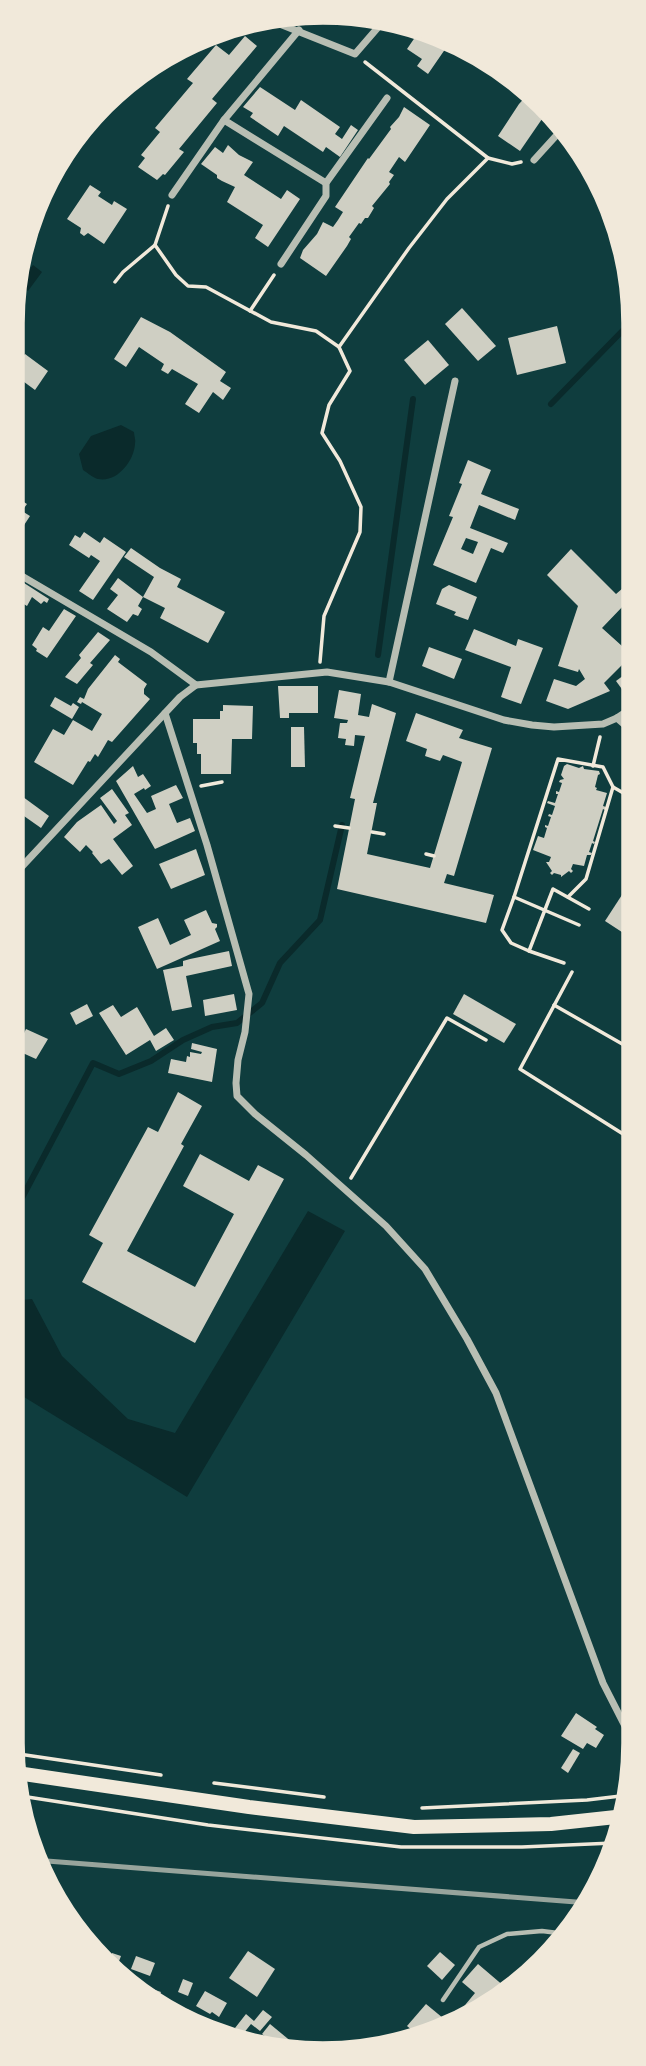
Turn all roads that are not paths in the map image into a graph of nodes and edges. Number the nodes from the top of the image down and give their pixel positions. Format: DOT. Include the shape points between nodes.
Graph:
graph roads {
  1 [pos="285,25"];
  2 [pos="377,28"];
  3 [pos="299,30"];
  4 [pos="387,98"];
  5 [pos="224,120"];
  6 [pos="557,135"];
  7 [pos="534,160"];
  8 [pos="326,183"];
  9 [pos="172,195"];
  10 [pos="281,264"];
  11 [pos="455,381"];
  12 [pos="23,577"];
  13 [pos="388,682"];
  14 [pos="197,685"];
  15 [pos="165,713"];
  16 [pos="623,714"];
  17 [pos="617,718"];
  18 [pos="623,723"];
  19 [pos="23,865"];
  20 [pos="623,1724"];
  21 [pos="24,1774"];
  22 [pos="614,1816"];
  23 [pos="556,1933"];
  24 [pos="443,2000"];
  1 -- 3 [label="street"];
  2 -- 3 [label="street" via="355,54"];
  3 -- 5 [label="street"];
  4 -- 8 [label="street"];
  5 -- 8 [label="street"];
  5 -- 9 [label="street"];
  6 -- 7 [label="street"];
  8 -- 10 [label="street" via="326,196"];
  11 -- 13 [label="street"];
  12 -- 14 [label="street" via="151,652"];
  13 -- 14 [label="street" via="320,672"];
  13 -- 17 [label="street" via="532,725 603,724"];
  14 -- 15 [label="street"];
  15 -- 19 [label="street"];
  15 -- 20 [label="street" via="249,994 237,1096 386,1226 425,1269 496,1393 603,1683"];
  16 -- 17 [label="street"];
  17 -- 18 [label="street"];
  21 -- 22 [label="main road" via="414,1827 551,1824"];
  23 -- 24 [label="lane" via="507,1934 479,1947"];
}
